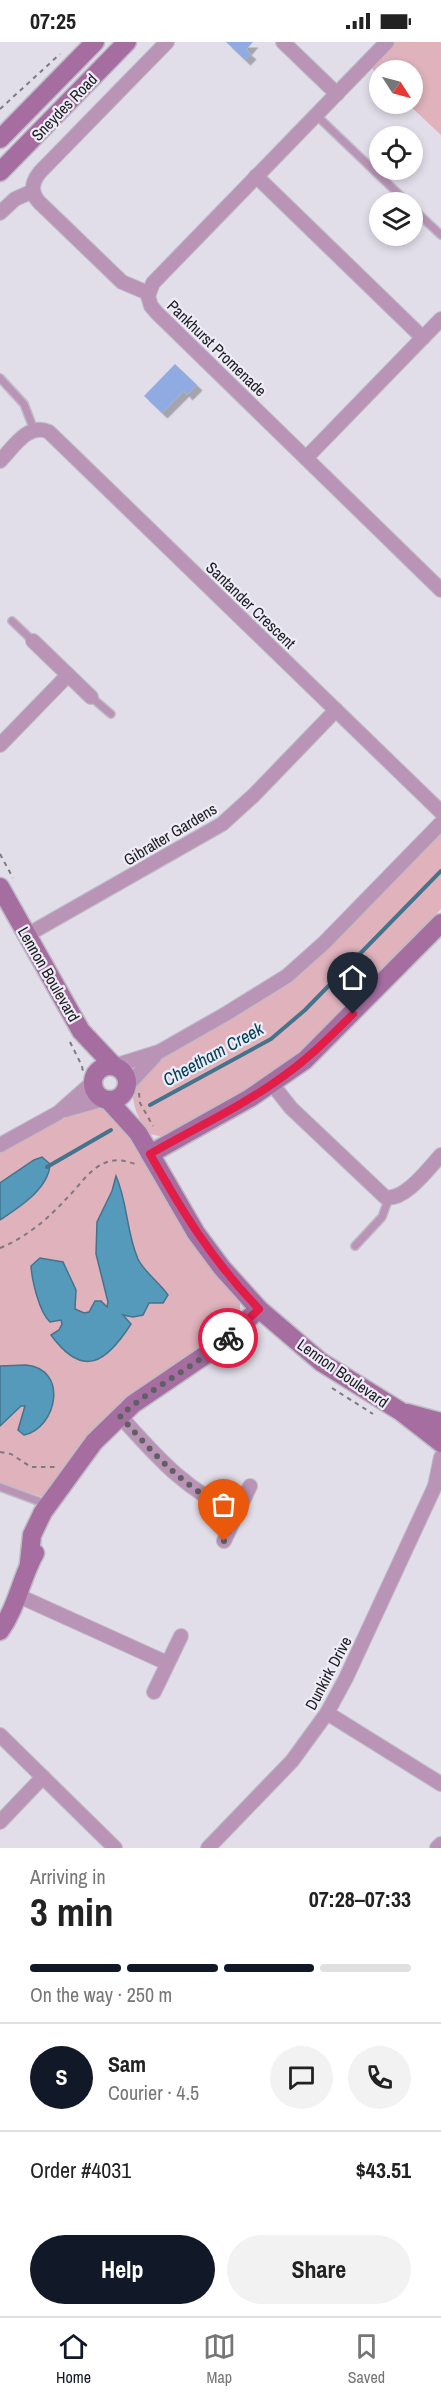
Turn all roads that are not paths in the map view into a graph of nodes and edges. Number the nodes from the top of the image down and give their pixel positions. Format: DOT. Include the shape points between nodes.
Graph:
graph roads {
  1 [pos="95,42"];
  2 [pos="128,42"];
  3 [pos="167,42"];
  4 [pos="283,42"];
  5 [pos="387,42"];
  6 [pos="337,94"];
  7 [pos="316,115"];
  8 [pos="2,135"];
  9 [pos="0,172"];
  10 [pos="256,176"];
  11 [pos="33,191"];
  12 [pos="397,192"];
  13 [pos="0,213"];
  14 [pos="423,218"];
  15 [pos="441,235"];
  16 [pos="148,293"];
  17 [pos="441,319"];
  18 [pos="423,338"];
  19 [pos="0,378"];
  20 [pos="34,430"];
  21 [pos="306,458"];
  22 [pos="0,461"];
  23 [pos="439,583"];
  24 [pos="12,621"];
  25 [pos="33,640"];
  26 [pos="68,675"];
  27 [pos="91,697"];
  28 [pos="336,710"];
  29 [pos="111,714"];
  30 [pos="0,745"];
  31 [pos="441,813"];
  32 [pos="441,823"];
  33 [pos="7,884"];
  34 [pos="441,923"];
  35 [pos="27,935"];
  36 [pos="81,1030"];
  37 [pos="159,1052"];
  38 [pos="114,1066"];
  39 [pos="94,1079"];
  40 [pos="272,1084"];
  41 [pos="126,1088"];
  42 [pos="106,1099"];
  43 [pos="58,1113"];
  44 [pos="138,1133"];
  45 [pos="0,1145"];
  46 [pos="441,1155"];
  47 [pos="145,1160"];
  48 [pos="389,1198"];
  49 [pos="355,1246"];
  50 [pos="259,1309"];
  51 [pos="400,1412"];
  52 [pos="120,1416"];
  53 [pos="441,1422"];
  54 [pos="441,1443"];
  55 [pos="441,1456"];
  56 [pos="438,1483"];
  57 [pos="0,1486"];
  58 [pos="250,1486"];
  59 [pos="52,1503"];
  60 [pos="237,1513"];
  61 [pos="224,1541"];
  62 [pos="19,1596"];
  63 [pos="0,1630"];
  64 [pos="181,1636"];
  65 [pos="167,1663"];
  66 [pos="154,1692"];
  67 [pos="327,1713"];
  68 [pos="0,1735"];
  69 [pos="44,1777"];
  70 [pos="441,1784"];
  71 [pos="0,1822"];
  72 [pos="441,1844"];
  73 [pos="115,1848"];
  74 [pos="208,1848"];
  75 [pos="437,1848"];
  1 -- 8 [label="street, Sneydes Road"];
  2 -- 9 [label="street, Sneydes Road"];
  3 -- 11 [label="street" via="40,172"];
  4 -- 6 [label="street"];
  5 -- 6 [label="street, Pankhurst Promenade"];
  6 -- 7 [label="street, Pankhurst Promenade"];
  7 -- 10 [label="street, Pankhurst Promenade"];
  7 -- 12 [label="lane"];
  10 -- 16 [label="street, Pankhurst Promenade" via="153,283"];
  10 -- 18 [label="street"];
  11 -- 13 [label="street" via="15,198"];
  11 -- 16 [label="street" via="44,207 122,282"];
  14 -- 15 [label="lane"];
  16 -- 21 [label="street, Pankhurst Promenade" via="153,309"];
  17 -- 18 [label="street"];
  18 -- 21 [label="street"];
  19 -- 20 [label="lane" via="24,404"];
  20 -- 22 [label="street"];
  20 -- 28 [label="street, Santander Crescent" via="45,430 60,442"];
  21 -- 23 [label="street, Pankhurst Promenade"];
  24 -- 25 [label="lane"];
  25 -- 26 [label="street"];
  26 -- 27 [label="street"];
  26 -- 30 [label="street"];
  27 -- 29 [label="lane"];
  28 -- 31 [label="street, Santander Crescent"];
  28 -- 35 [label="street, Gibralter Gardens" via="222,824"];
  32 -- 37 [label="street" via="324,944 287,976"];
  33 -- 35 [label="street, Lennon Boulevard"];
  34 -- 40 [label="street" via="321,1046"];
  35 -- 36 [label="street, Lennon Boulevard"];
  36 -- 38 [label="street, Lennon Boulevard"];
  36 -- 39 [label="street, Lennon Boulevard"];
  37 -- 38 [label="street"];
  37 -- 41 [label="street"];
  38 -- 39 [label="street" via="101,1068"];
  38 -- 41 [label="street" via="125,1074"];
  39 -- 42 [label="street" via="96,1093"];
  39 -- 43 [label="street"];
  40 -- 47 [label="street"];
  40 -- 48 [label="street" via="291,1108"];
  41 -- 42 [label="street" via="120,1097"];
  41 -- 44 [label="street, Lennon Boulevard"];
  42 -- 43 [label="street"];
  42 -- 44 [label="street, Lennon Boulevard"];
  43 -- 45 [label="street"];
  44 -- 47 [label="street, Lennon Boulevard"];
  46 -- 48 [label="street" via="403,1194"];
  47 -- 50 [label="street, Lennon Boulevard" via="222,1268"];
  48 -- 49 [label="lane" via="382,1217"];
  50 -- 51 [label="street, Lennon Boulevard" via="321,1362"];
  50 -- 52 [label="street" via="217,1347"];
  51 -- 53 [label="street, Lennon Boulevard"];
  51 -- 54 [label="street, Lennon Boulevard"];
  52 -- 59 [label="street" via="84,1453"];
  52 -- 60 [label="street" via="178,1478"];
  55 -- 56 [label="street, Dunkirk Drive"];
  56 -- 67 [label="street, Dunkirk Drive"];
  57 -- 59 [label="lane"];
  58 -- 60 [label="street"];
  59 -- 62 [label="street" via="32,1534 29,1563"];
  60 -- 61 [label="street"];
  62 -- 63 [label="street"];
  62 -- 65 [label="street"];
  64 -- 65 [label="street"];
  65 -- 66 [label="street"];
  67 -- 70 [label="street"];
  67 -- 74 [label="street, Dunkirk Drive" via="292,1761"];
  68 -- 69 [label="street"];
  69 -- 71 [label="street"];
  69 -- 73 [label="street"];
  72 -- 75 [label="street"];
}
